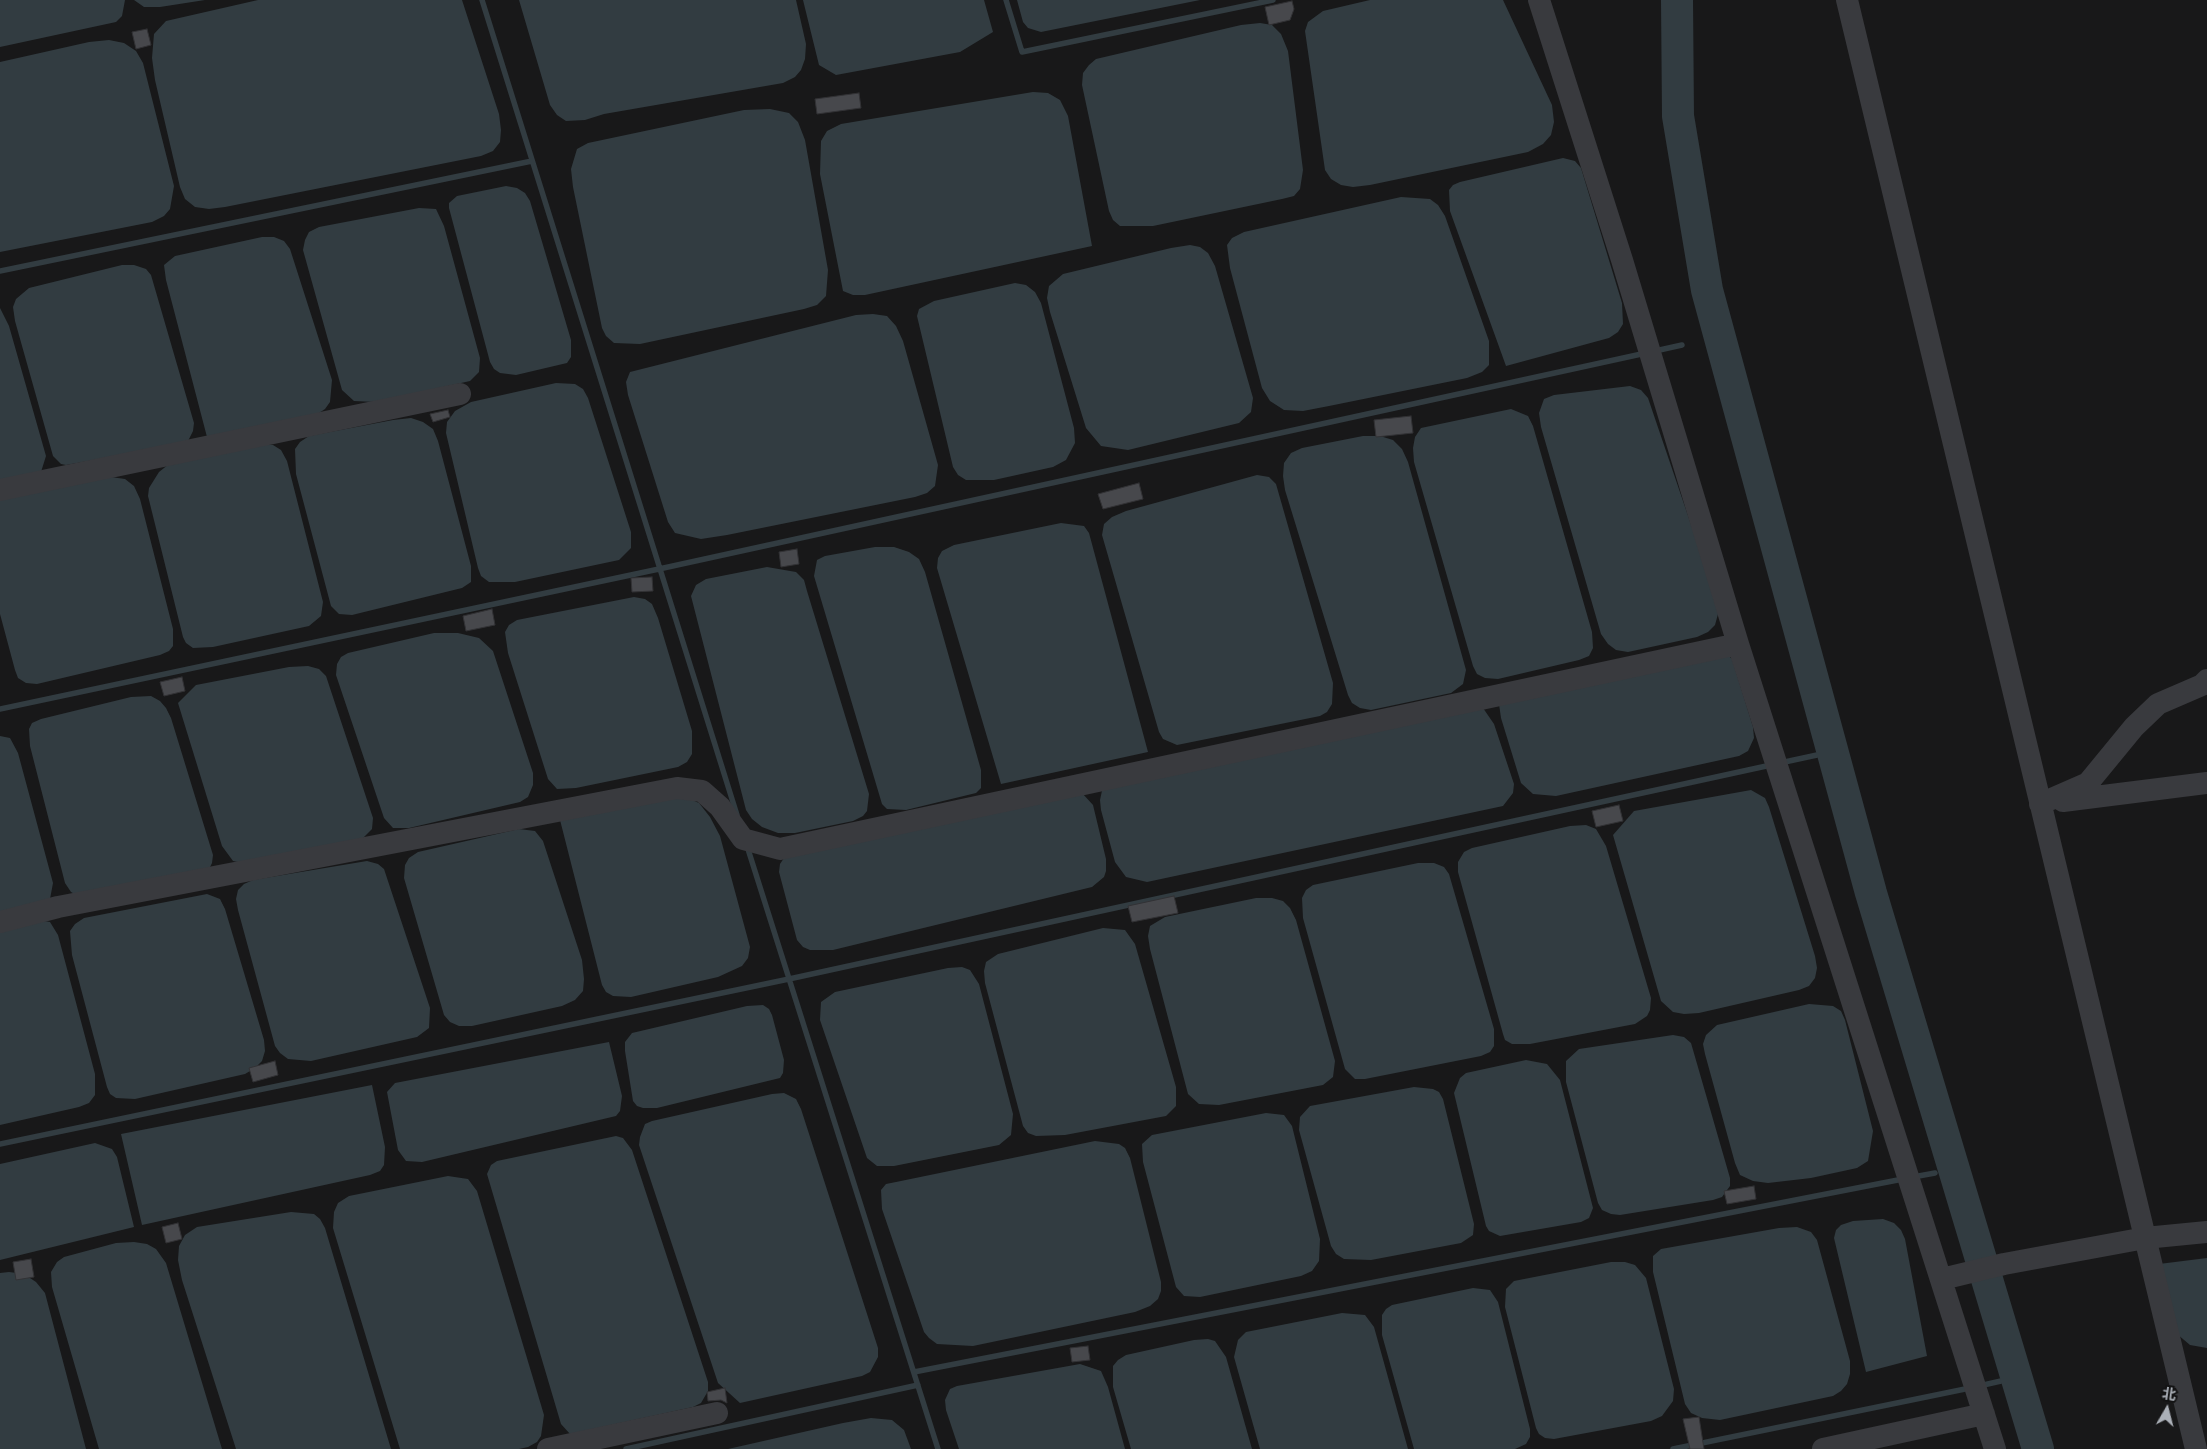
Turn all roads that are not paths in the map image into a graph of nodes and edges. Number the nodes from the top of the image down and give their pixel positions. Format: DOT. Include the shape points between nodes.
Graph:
graph roads {
  1 [pos="1540,0"];
  2 [pos="1847,0"];
  3 [pos="460,394"];
  4 [pos="0,490"];
  5 [pos="1738,644"];
  6 [pos="2205,683"];
  7 [pos="2207,783"];
  8 [pos="2040,804"];
  9 [pos="0,922"];
  10 [pos="2207,1232"];
  11 [pos="2145,1238"];
  12 [pos="1948,1278"];
  13 [pos="717,1413"];
  14 [pos="1984,1414"];
  15 [pos="548,1449"];
  16 [pos="1823,1449"];
  17 [pos="1995,1449"];
  18 [pos="2196,1449"];
  1 -- 5 [label="street"];
  2 -- 8 [label="street"];
  3 -- 4 [label="street"];
  5 -- 9 [label="street" via="780,849 743,839 720,807 702,791 677,788 68,905"];
  5 -- 12 [label="street"];
  6 -- 8 [label="street" via="2158,704 2088,782"];
  7 -- 8 [label="street"];
  8 -- 11 [label="street"];
  10 -- 11 [label="street"];
  11 -- 12 [label="street" via="2004,1264"];
  11 -- 18 [label="street"];
  12 -- 14 [label="street"];
  13 -- 15 [label="street"];
  14 -- 16 [label="street"];
  14 -- 17 [label="street"];
}
